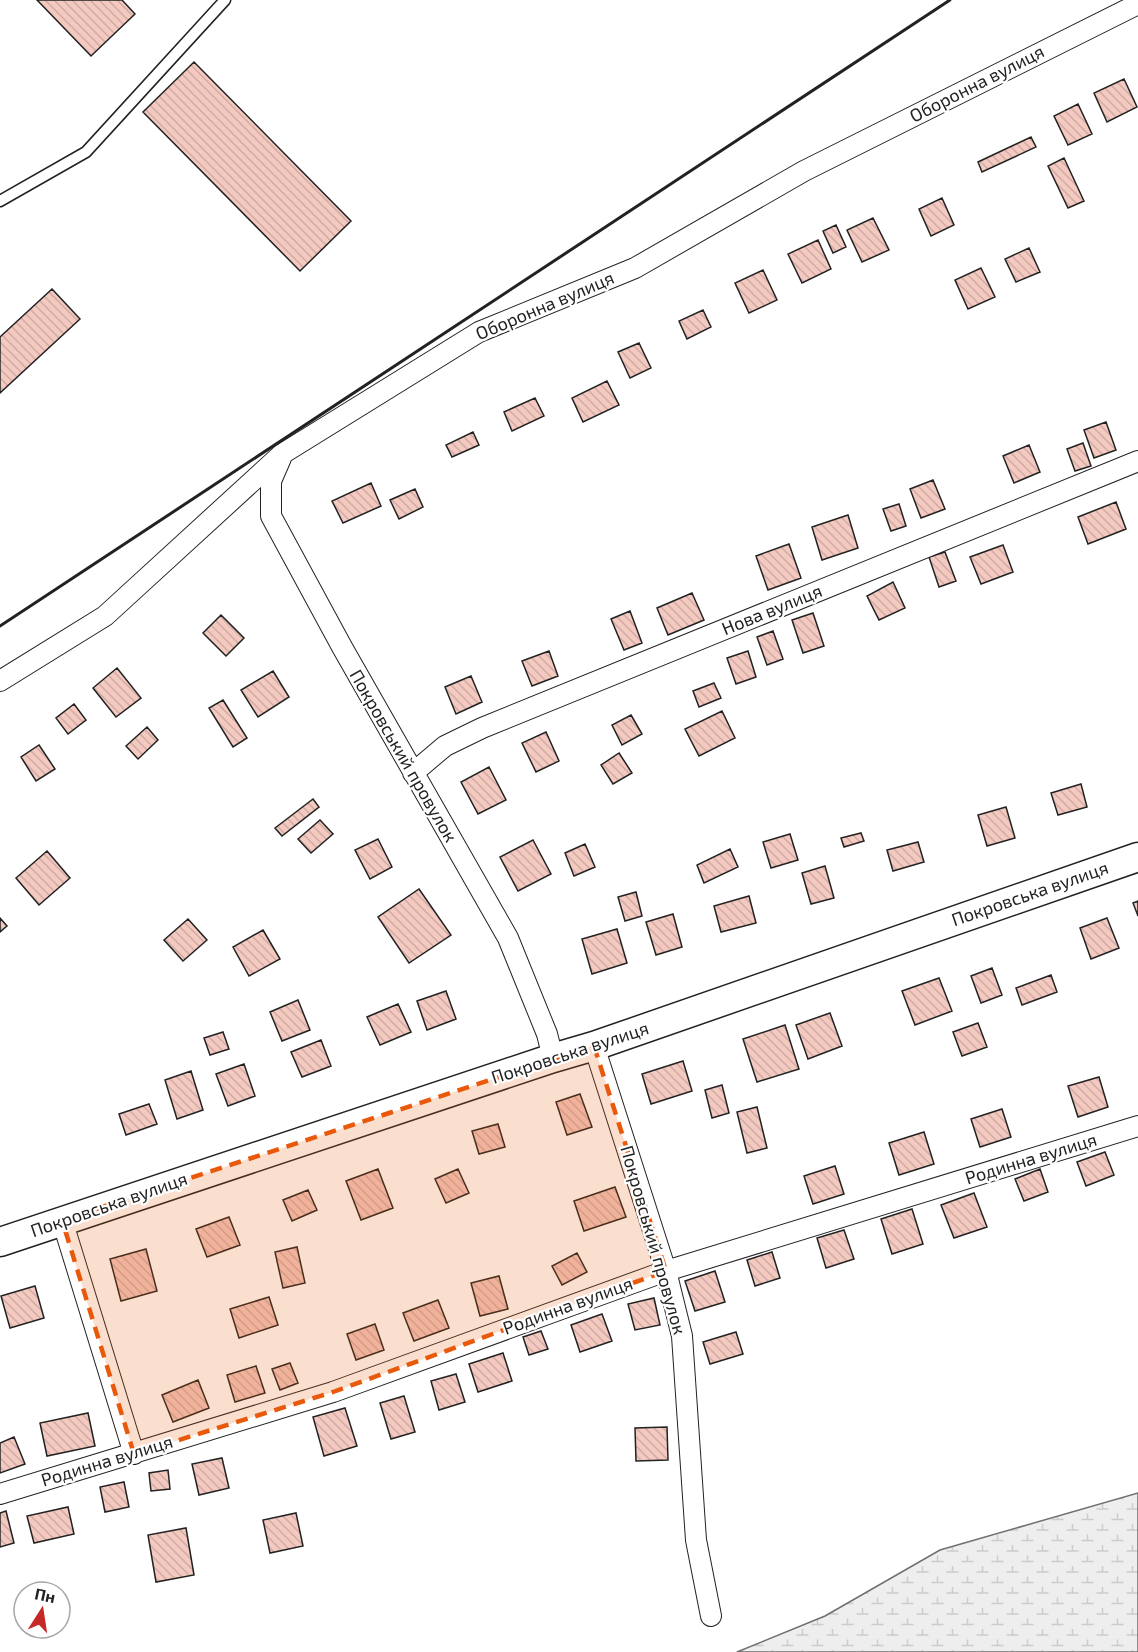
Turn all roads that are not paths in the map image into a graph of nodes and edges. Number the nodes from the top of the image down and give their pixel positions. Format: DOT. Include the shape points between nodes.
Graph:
graph roads {
  1 [pos="225,0"];
  2 [pos="1138,4"];
  3 [pos="0,201"];
  4 [pos="282,454"];
  5 [pos="1138,461"];
  6 [pos="0,681"];
  7 [pos="413,773"];
  8 [pos="1138,856"];
  9 [pos="594,1047"];
  10 [pos="553,1058"];
  11 [pos="1138,1126"];
  12 [pos="62,1220"];
  13 [pos="0,1242"];
  14 [pos="666,1270"];
  15 [pos="134,1454"];
  16 [pos="0,1494"];
  17 [pos="711,1616"];
  1 -- 3 [label="lane" via="86,152"];
  2 -- 4 [label="street, Оборонна вулиця" via="804,171 635,268 479,332"];
  4 -- 6 [label="street, Оборонна вулиця" via="105,615"];
  4 -- 7 [label="street, Покровський провулок" via="271,481 271,516"];
  5 -- 7 [label="street, Нова вулиця" via="482,728 445,746"];
  7 -- 10 [label="street, Покровський провулок" via="508,938"];
  8 -- 9 [label="street, Покровська вулиця"];
  9 -- 10 [label="street, Покровська вулиця"];
  9 -- 14 [label="street, Покровський провулок"];
  10 -- 12 [label="street, Покровська вулиця"];
  11 -- 14 [label="street, Родинна вулиця"];
  12 -- 13 [label="street, Покровська вулиця"];
  12 -- 15 [label="street"];
  14 -- 15 [label="street, Родинна вулиця" via="333,1392"];
  14 -- 17 [label="street, Покровський провулок" via="682,1336 696,1540"];
  15 -- 16 [label="street, Родинна вулиця"];
}
